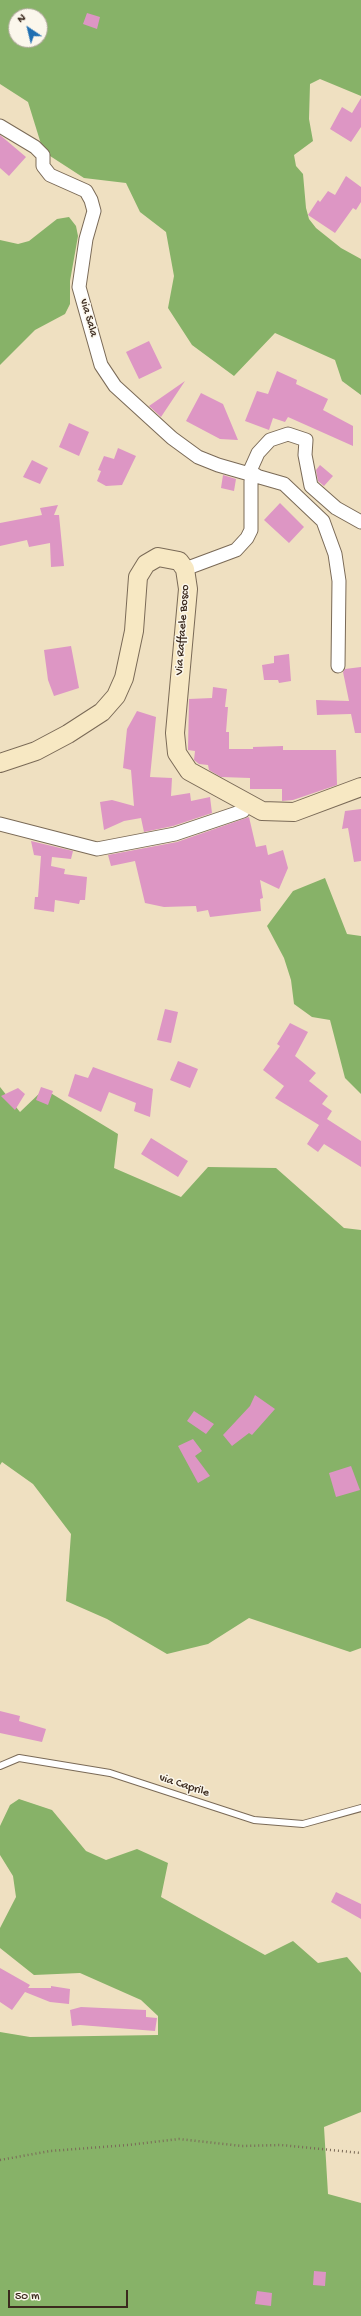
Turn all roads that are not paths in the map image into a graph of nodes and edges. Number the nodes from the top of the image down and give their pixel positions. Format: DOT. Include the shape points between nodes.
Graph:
graph roads {
  1 [pos="0,126"];
  2 [pos="253,474"];
  3 [pos="361,522"];
  4 [pos="185,570"];
  5 [pos="338,666"];
  6 [pos="0,763"];
  7 [pos="361,786"];
  8 [pos="243,811"];
  9 [pos="0,824"];
  10 [pos="0,1766"];
  11 [pos="361,1808"];
  1 -- 2 [label="street, via Sala" via="35,147 43,155 43,166 50,175 86,191 91,200 94,211 86,239 79,287 101,364 115,386 172,438 198,457"];
  2 -- 3 [label="street" via="258,453 270,440 288,434 306,440 304,455 311,486 336,508"];
  2 -- 4 [label="street" via="251,530 248,538 236,550"];
  2 -- 5 [label="street, via Sala" via="284,484 323,521 335,554 339,581"];
  4 -- 6 [label="street, Via Raffaele Bosco" via="179,561 158,557 146,564 138,577 134,631 124,678 116,696 102,712 36,751"];
  4 -- 7 [label="street, Via Raffaele Bosco" via="188,589 175,733 177,753 189,772 262,811 294,812"];
  8 -- 9 [label="street" via="175,834 97,849"];
  10 -- 11 [label="lane, via Caprile" via="19,1758 110,1773 254,1820 303,1824"];
}
